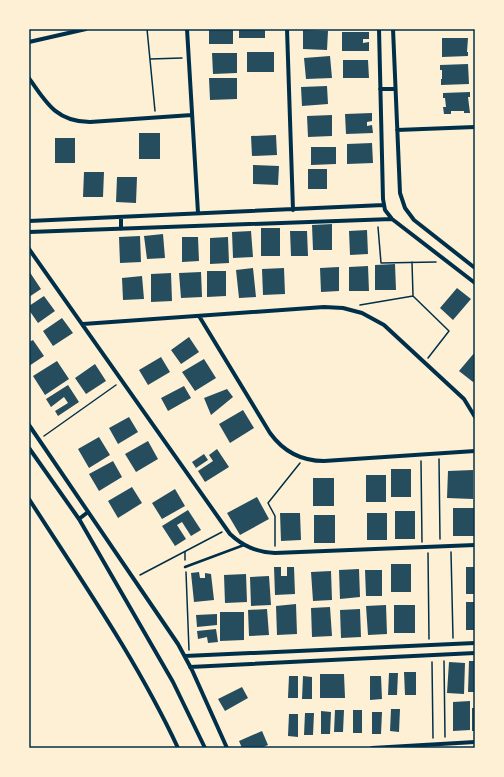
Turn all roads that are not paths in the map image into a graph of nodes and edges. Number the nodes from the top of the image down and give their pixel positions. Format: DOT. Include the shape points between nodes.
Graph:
graph roads {
  1 [pos="86,29"];
  2 [pos="187,29"];
  3 [pos="287,29"];
  4 [pos="379,29"];
  5 [pos="393,29"];
  6 [pos="29,42"];
  7 [pos="29,78"];
  8 [pos="380,89"];
  9 [pos="395,89"];
  10 [pos="192,115"];
  11 [pos="475,127"];
  12 [pos="397,130"];
  13 [pos="384,205"];
  14 [pos="293,210"];
  15 [pos="198,213"];
  16 [pos="121,217"];
  17 [pos="392,219"];
  18 [pos="29,221"];
  19 [pos="121,229"];
  20 [pos="29,232"];
  21 [pos="29,249"];
  22 [pos="475,268"];
  23 [pos="475,283"];
  24 [pos="199,316"];
  25 [pos="83,324"];
  26 [pos="475,417"];
  27 [pos="29,425"];
  28 [pos="29,448"];
  29 [pos="475,451"];
  30 [pos="29,499"];
  31 [pos="88,512"];
  32 [pos="79,519"];
  33 [pos="244,545"];
  34 [pos="475,545"];
  35 [pos="185,568"];
  36 [pos="475,643"];
  37 [pos="475,654"];
  38 [pos="187,656"];
  39 [pos="190,667"];
  40 [pos="475,742"];
  41 [pos="178,748"];
  42 [pos="205,748"];
  43 [pos="227,748"];
  44 [pos="372,748"];
  1 -- 6 [label="street"];
  2 -- 10 [label="street"];
  3 -- 14 [label="street"];
  4 -- 8 [label="street"];
  5 -- 9 [label="street"];
  7 -- 10 [label="street" via="54,111 76,121"];
  8 -- 9 [label="street"];
  8 -- 13 [label="street"];
  9 -- 12 [label="street"];
  10 -- 15 [label="street"];
  11 -- 12 [label="street"];
  12 -- 22 [label="street" via="400,193 405,208 414,220"];
  13 -- 14 [label="street"];
  13 -- 17 [label="street"];
  14 -- 15 [label="street"];
  15 -- 16 [label="street"];
  16 -- 18 [label="street"];
  16 -- 19 [label="street"];
  17 -- 19 [label="street"];
  17 -- 23 [label="street"];
  19 -- 20 [label="street"];
  21 -- 25 [label="street"];
  24 -- 25 [label="street"];
  24 -- 26 [label="street" via="324,307 362,313 377,320 424,362 464,399"];
  24 -- 29 [label="street" via="274,440 303,459 324,462"];
  25 -- 33 [label="street" via="227,530"];
  27 -- 31 [label="street"];
  28 -- 32 [label="street"];
  30 -- 41 [label="street" via="116,634"];
  31 -- 32 [label="street"];
  31 -- 38 [label="street"];
  32 -- 42 [label="street" via="173,682"];
  33 -- 34 [label="street" via="257,551 274,554"];
  33 -- 35 [label="lane"];
  36 -- 38 [label="street"];
  37 -- 39 [label="street"];
  38 -- 39 [label="street"];
  39 -- 43 [label="street"];
  40 -- 44 [label="street"];
}
